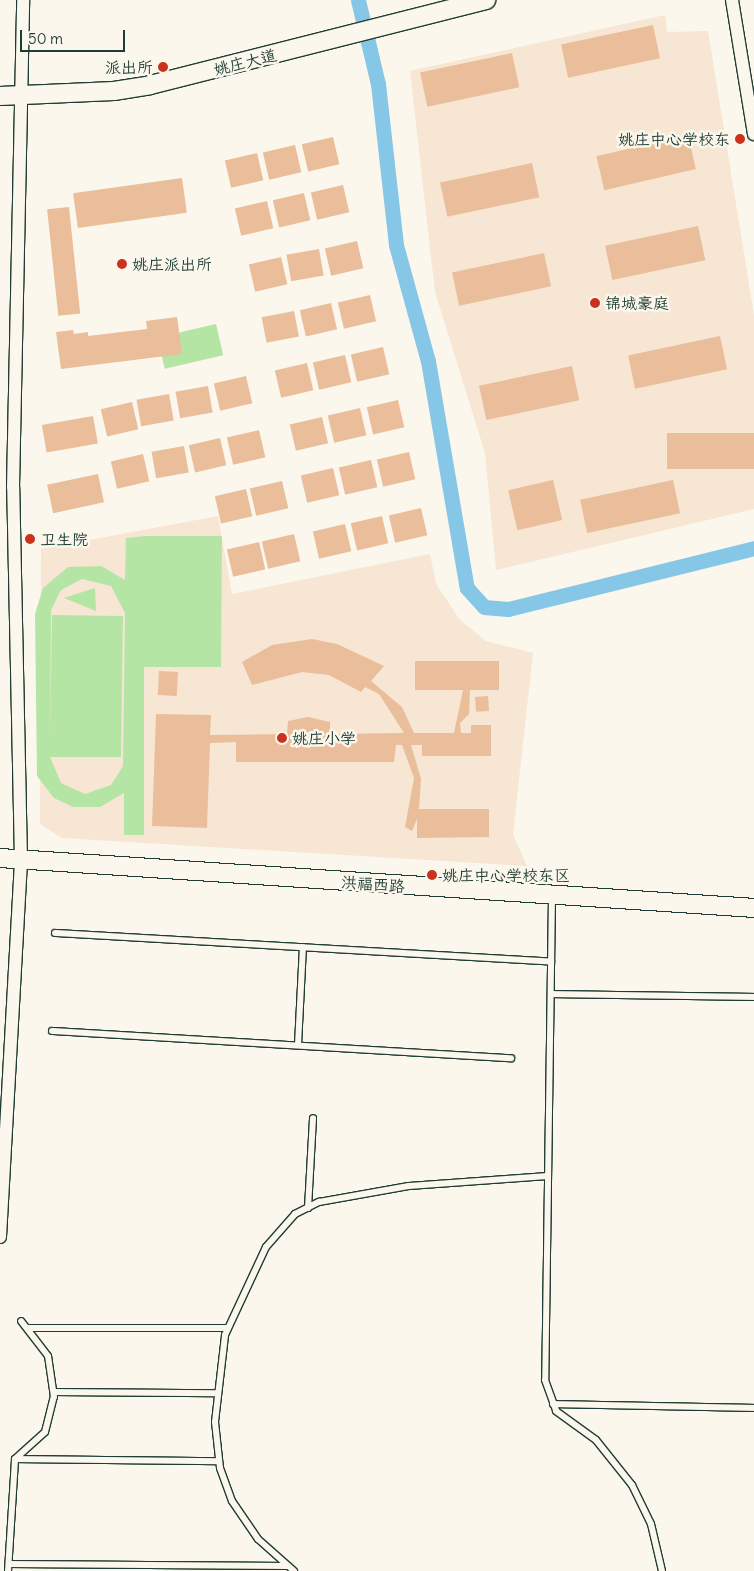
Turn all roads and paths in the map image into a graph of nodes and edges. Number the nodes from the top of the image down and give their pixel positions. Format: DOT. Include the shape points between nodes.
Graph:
graph roads {
  1 [pos="23,0"];
  2 [pos="486,0"];
  3 [pos="732,0"];
  4 [pos="20,95"];
  5 [pos="0,96"];
  6 [pos="754,134"];
  7 [pos="0,858"];
  8 [pos="21,860"];
  9 [pos="552,896"];
  10 [pos="754,908"];
  11 [pos="55,933"];
  12 [pos="303,948"];
  13 [pos="551,962"];
  14 [pos="551,994"];
  15 [pos="754,997"];
  16 [pos="52,1031"];
  17 [pos="298,1045"];
  18 [pos="511,1058"];
  19 [pos="4,1092"];
  20 [pos="313,1118"];
  21 [pos="548,1176"];
  22 [pos="308,1208"];
  23 [pos="0,1237"];
  24 [pos="21,1321"];
  25 [pos="28,1328"];
  26 [pos="228,1328"];
  27 [pos="54,1392"];
  28 [pos="216,1393"];
  29 [pos="553,1404"];
  30 [pos="754,1408"];
  31 [pos="16,1459"];
  32 [pos="220,1461"];
  33 [pos="288,1566"];
  34 [pos="9,1568"];
  35 [pos="294,1571"];
  36 [pos="662,1571"];
  1 -- 4 [label="street"];
  2 -- 4 [label="street, 姚庄大道" via="114,91"];
  3 -- 6 [label="street"];
  4 -- 5 [label="street, 姚庄大道"];
  4 -- 8 [label="street" via="13,486"];
  7 -- 8 [label="street, 洪福西路"];
  8 -- 9 [label="street, 洪福西路"];
  8 -- 19 [label="street"];
  9 -- 10 [label="street, 洪福西路"];
  9 -- 13 [label="lane"];
  11 -- 12 [label="lane"];
  12 -- 13 [label="lane"];
  12 -- 17 [label="lane"];
  13 -- 14 [label="lane"];
  14 -- 15 [label="lane"];
  14 -- 21 [label="lane"];
  16 -- 17 [label="lane"];
  17 -- 18 [label="lane"];
  19 -- 23 [label="street"];
  20 -- 22 [label="lane"];
  21 -- 22 [label="lane" via="358,1193"];
  21 -- 29 [label="lane" via="545,1380"];
  22 -- 26 [label="lane" via="295,1214 266,1247"];
  24 -- 25 [label="lane"];
  25 -- 26 [label="lane"];
  25 -- 27 [label="lane" via="48,1356"];
  26 -- 28 [label="lane"];
  27 -- 28 [label="lane"];
  27 -- 31 [label="lane" via="44,1432"];
  28 -- 32 [label="lane"];
  29 -- 30 [label="lane"];
  29 -- 36 [label="lane" via="596,1440 632,1484 651,1524"];
  31 -- 32 [label="lane"];
  31 -- 34 [label="lane"];
  32 -- 33 [label="lane" via="232,1501 258,1539"];
  33 -- 34 [label="lane"];
  33 -- 35 [label="lane"];
}
